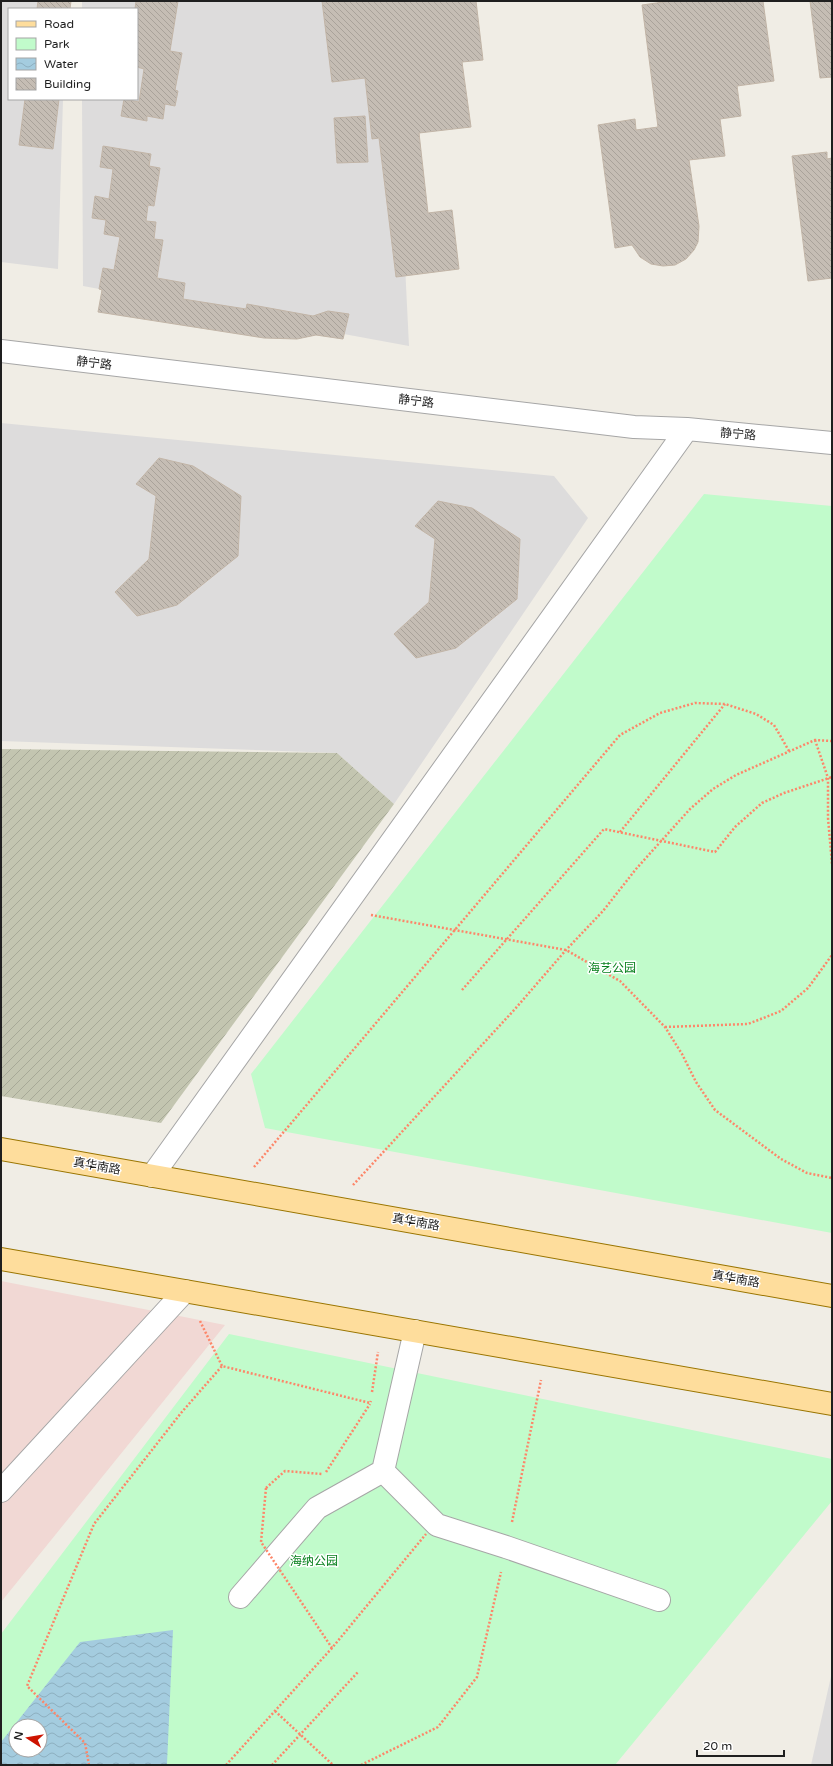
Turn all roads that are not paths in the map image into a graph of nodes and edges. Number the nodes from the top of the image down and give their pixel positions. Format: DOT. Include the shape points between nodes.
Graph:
graph roads {
  1 [pos="1,351"];
  2 [pos="688,429"];
  3 [pos="832,443"];
  4 [pos="1,1149"];
  5 [pos="152,1176"];
  6 [pos="1,1259"];
  7 [pos="185,1291"];
  8 [pos="832,1296"];
  9 [pos="415,1331"];
  10 [pos="832,1404"];
  11 [pos="383,1471"];
  12 [pos="1,1491"];
  13 [pos="240,1597"];
  14 [pos="659,1600"];
  1 -- 2 [label="street, 静宁路" via="634,427"];
  2 -- 3 [label="street, 静宁路"];
  2 -- 5 [label="street"];
  4 -- 5 [label="main road, 真华南路"];
  5 -- 8 [label="main road, 真华南路"];
  6 -- 7 [label="main road"];
  7 -- 9 [label="main road"];
  7 -- 12 [label="street"];
  9 -- 10 [label="main road"];
  9 -- 11 [label="street"];
  11 -- 13 [label="street" via="317,1508"];
  11 -- 14 [label="street" via="437,1525 506,1546"];
}
